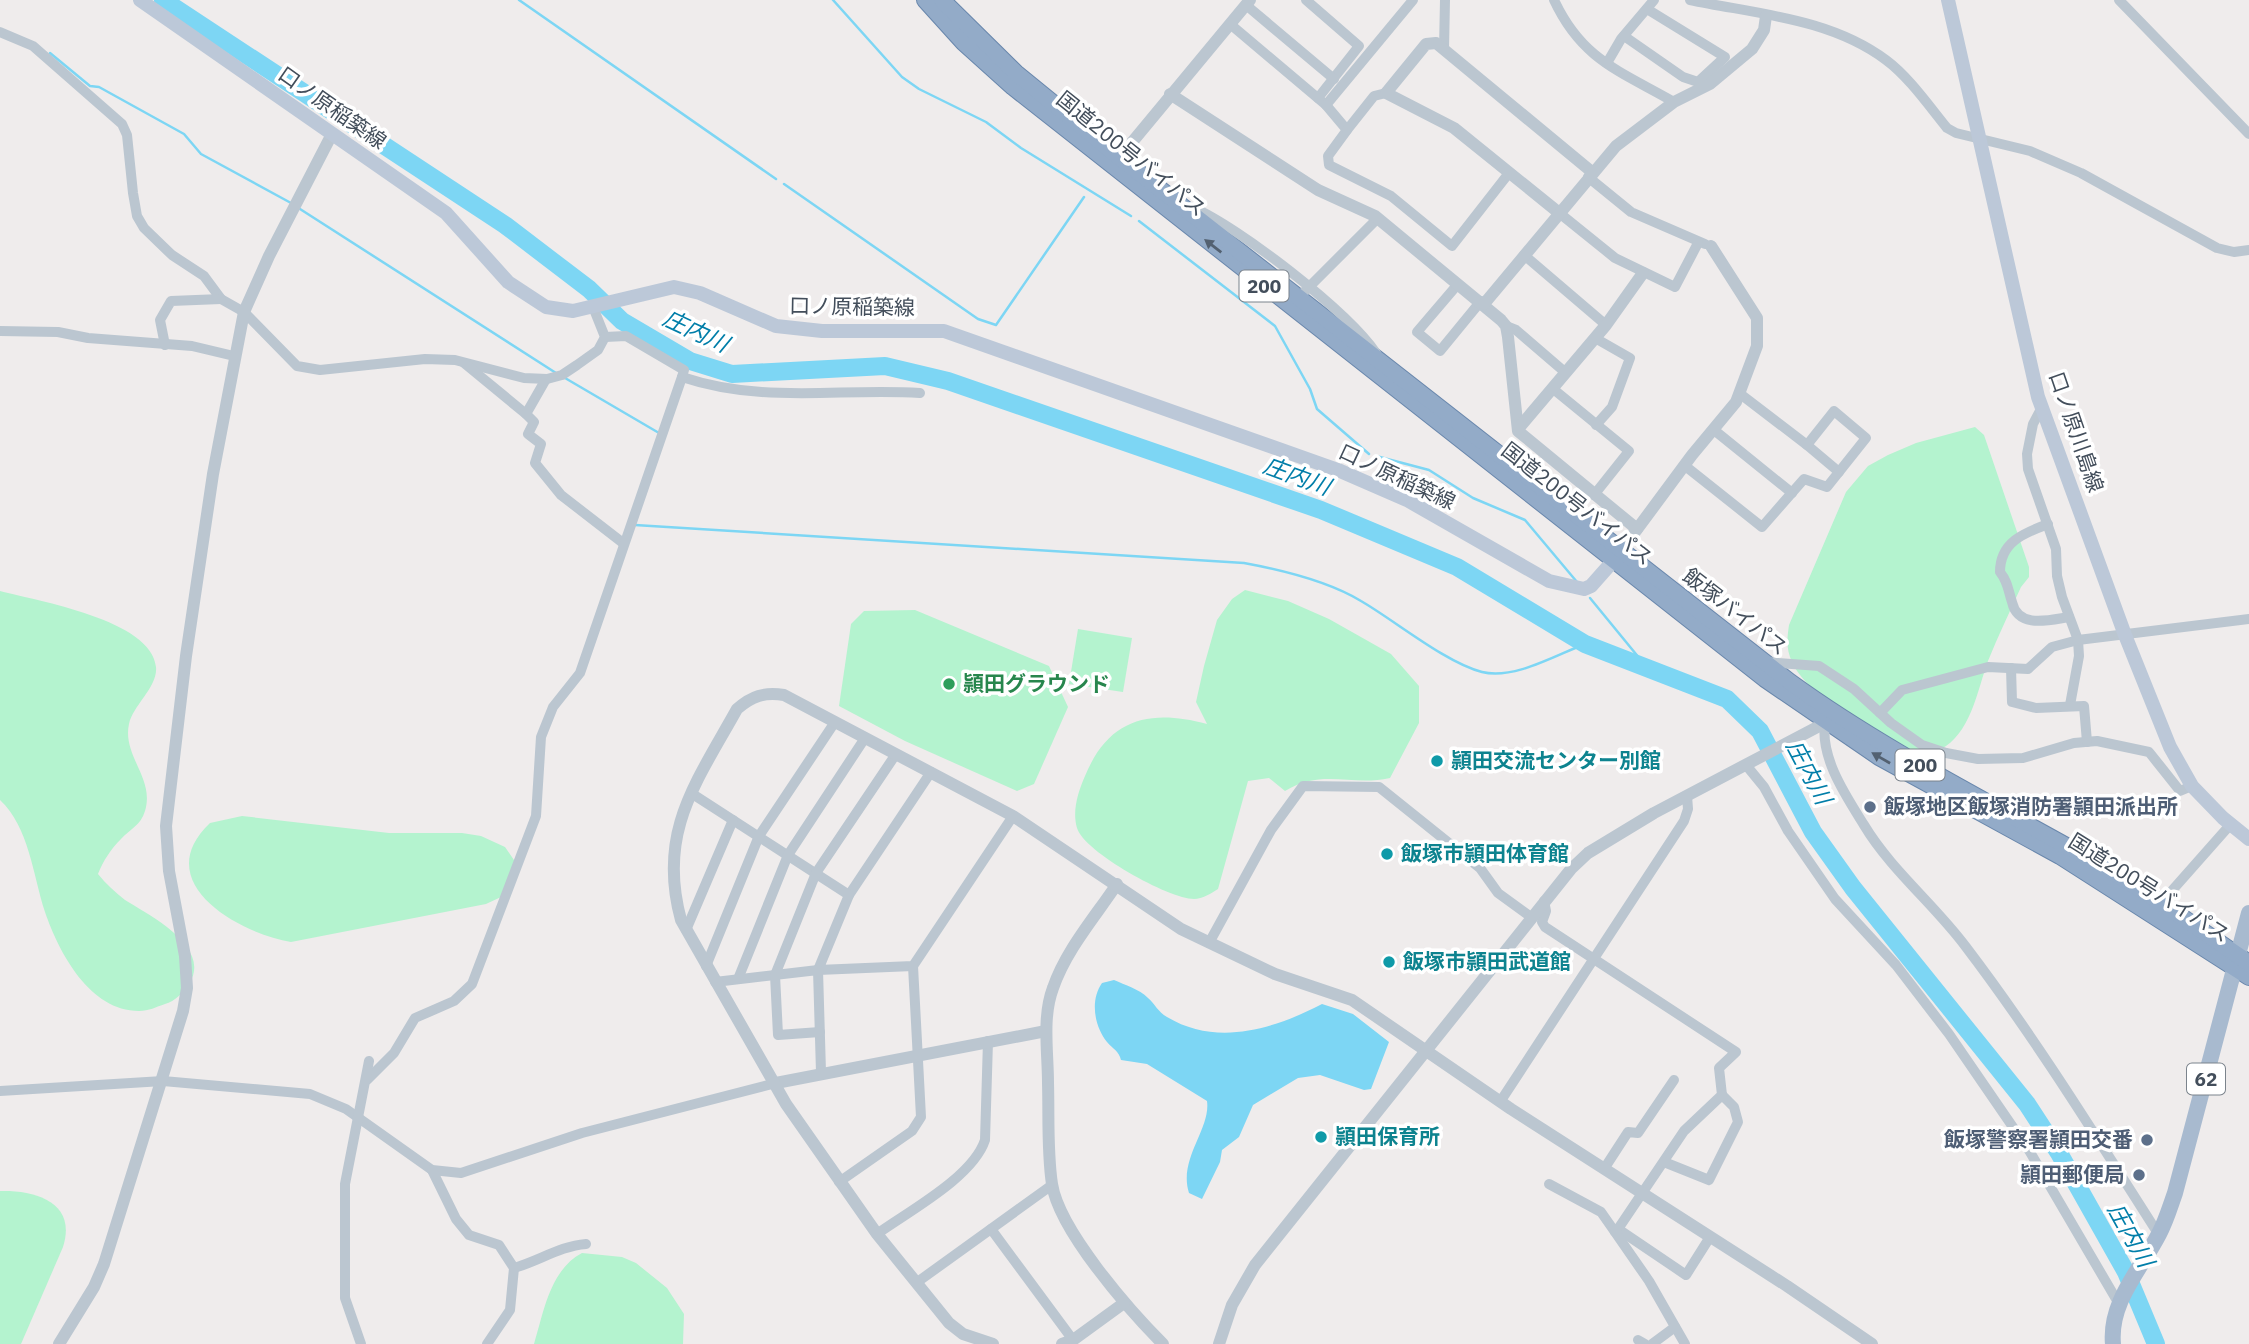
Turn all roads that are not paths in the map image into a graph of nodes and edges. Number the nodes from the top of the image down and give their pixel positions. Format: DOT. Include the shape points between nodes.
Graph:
graph roads {
  1 [pos="140,0"];
  2 [pos="925,0"];
  3 [pos="942,0"];
  4 [pos="1306,0"];
  5 [pos="1413,0"];
  6 [pos="1445,0"];
  7 [pos="1554,0"];
  8 [pos="1654,0"];
  9 [pos="1690,0"];
  10 [pos="1948,0"];
  11 [pos="2119,0"];
  12 [pos="1248,2"];
  13 [pos="1647,9"];
  14 [pos="1766,16"];
  15 [pos="1230,24"];
  16 [pos="0,32"];
  17 [pos="1624,36"];
  18 [pos="1444,49"];
  19 [pos="1729,61"];
  20 [pos="1607,64"];
  21 [pos="1334,79"];
  22 [pos="1386,93"];
  23 [pos="1170,94"];
  24 [pos="1322,102"];
  25 [pos="1674,102"];
  26 [pos="1348,130"];
  27 [pos="332,134"];
  28 [pos="2249,134"];
  29 [pos="1981,140"];
  30 [pos="1115,161"];
  31 [pos="1509,173"];
  32 [pos="1590,174"];
  33 [pos="1558,212"];
  34 [pos="1378,218"];
  35 [pos="1705,244"];
  36 [pos="2249,250"];
  37 [pos="1524,255"];
  38 [pos="1643,274"];
  39 [pos="1458,284"];
  40 [pos="1304,293"];
  41 [pos="221,299"];
  42 [pos="1482,303"];
  43 [pos="593,307"];
  44 [pos="244,312"];
  45 [pos="1606,325"];
  46 [pos="1506,326"];
  47 [pos="0,331"];
  48 [pos="605,337"];
  49 [pos="1595,338"];
  50 [pos="165,345"];
  51 [pos="234,356"];
  52 [pos="464,363"];
  53 [pos="1566,373"];
  54 [pos="682,377"];
  55 [pos="546,379"];
  56 [pos="1552,388"];
  57 [pos="920,393"];
  58 [pos="1739,393"];
  59 [pos="2042,407"];
  60 [pos="526,414"];
  61 [pos="1596,425"];
  62 [pos="1518,429"];
  63 [pos="1714,430"];
  64 [pos="1807,445"];
  65 [pos="1684,465"];
  66 [pos="1839,472"];
  67 [pos="1792,493"];
  68 [pos="1594,495"];
  69 [pos="2048,524"];
  70 [pos="1637,529"];
  71 [pos="623,543"];
  72 [pos="1618,555"];
  73 [pos="2069,617"];
  74 [pos="2249,619"];
  75 [pos="2125,635"];
  76 [pos="2078,640"];
  77 [pos="1764,662"];
  78 [pos="2011,668"];
  79 [pos="2070,705"];
  80 [pos="1880,713"];
  81 [pos="1828,718"];
  82 [pos="835,722"];
  83 [pos="865,738"];
  84 [pos="2087,742"];
  85 [pos="896,754"];
  86 [pos="1747,764"];
  87 [pos="932,772"];
  88 [pos="2192,786"];
  89 [pos="691,793"];
  90 [pos="1687,796"];
  91 [pos="1013,816"];
  92 [pos="733,820"];
  93 [pos="2231,825"];
  94 [pos="759,836"];
  95 [pos="2249,839"];
  96 [pos="788,855"];
  97 [pos="816,873"];
  98 [pos="1117,884"];
  99 [pos="849,895"];
  100 [pos="1544,901"];
  101 [pos="2161,903"];
  102 [pos="2249,912"];
  103 [pos="1531,917"];
  104 [pos="686,930"];
  105 [pos="1209,943"];
  106 [pos="1594,959"];
  107 [pos="2240,961"];
  108 [pos="706,966"];
  109 [pos="913,966"];
  110 [pos="818,971"];
  111 [pos="775,975"];
  112 [pos="2249,977"];
  113 [pos="738,979"];
  114 [pos="715,982"];
  115 [pos="1046,1031"];
  116 [pos="820,1032"];
  117 [pos="988,1041"];
  118 [pos="1426,1050"];
  119 [pos="919,1055"];
  120 [pos="369,1061"];
  121 [pos="821,1072"];
  122 [pos="367,1080"];
  123 [pos="1674,1080"];
  124 [pos="163,1081"];
  125 [pos="776,1083"];
  126 [pos="0,1091"];
  127 [pos="1723,1095"];
  128 [pos="1500,1102"];
  129 [pos="359,1117"];
  130 [pos="1664,1162"];
  131 [pos="432,1170"];
  132 [pos="1604,1170"];
  133 [pos="839,1182"];
  134 [pos="1549,1184"];
  135 [pos="1052,1185"];
  136 [pos="1642,1195"];
  137 [pos="991,1229"];
  138 [pos="1616,1231"];
  139 [pos="877,1234"];
  140 [pos="1710,1237"];
  141 [pos="2156,1239"];
  142 [pos="586,1244"];
  143 [pos="514,1268"];
  144 [pos="916,1283"];
  145 [pos="1124,1303"];
  146 [pos="2119,1304"];
  147 [pos="1675,1327"];
  148 [pos="1068,1342"];
  149 [pos="59,1344"];
  150 [pos="361,1344"];
  151 [pos="487,1344"];
  152 [pos="993,1344"];
  153 [pos="1163,1344"];
  154 [pos="1219,1344"];
  155 [pos="1653,1344"];
  156 [pos="1685,1344"];
  157 [pos="1872,1344"];
  158 [pos="2113,1344"];
  1 -- 27 [label="main road, 口ノ原稲築線"];
  2 -- 30 [label="highway, 国道200号バイパス / 200" via="962,42 1013,87"];
  3 -- 30 [label="highway, 飯塚バイパス / 200"];
  4 -- 21 [label="street" via="1359,46"];
  5 -- 24 [label="street"];
  6 -- 18 [label="street"];
  7 -- 20 [label="street" via="1573,36"];
  8 -- 13 [label="street"];
  9 -- 14 [label="street"];
  10 -- 29 [label="main road, 口ノ原川島線"];
  11 -- 28 [label="street"];
  12 -- 15 [label="street"];
  12 -- 21 [label="street"];
  13 -- 17 [label="street"];
  13 -- 19 [label="street"];
  14 -- 19 [label="street" via="1759,39"];
  14 -- 29 [label="street" via="1808,23 1861,45 1887,60 1947,128"];
  15 -- 23 [label="street"];
  15 -- 24 [label="street"];
  16 -- 41 [label="street" via="33,46 122,124 137,216 172,255 204,276"];
  17 -- 19 [label="street" via="1698,82"];
  17 -- 20 [label="street"];
  18 -- 22 [label="street" via="1431,41 1426,44"];
  18 -- 32 [label="street"];
  19 -- 25 [label="street" via="1710,84"];
  20 -- 25 [label="street"];
  21 -- 24 [label="street"];
  22 -- 26 [label="street" via="1374,96"];
  22 -- 31 [label="street" via="1454,128"];
  23 -- 30 [label="street"];
  23 -- 34 [label="street" via="1318,190"];
  24 -- 26 [label="street"];
  25 -- 32 [label="street" via="1615,146"];
  26 -- 31 [label="street" via="1328,156 1329,165 1391,197 1452,246"];
  27 -- 43 [label="main road, 口ノ原稲築線" via="446,214 508,282 533,300 562,311"];
  27 -- 44 [label="street"];
  29 -- 36 [label="street" via="2030,151 2081,173 2217,248"];
  29 -- 59 [label="main road, 口ノ原川島線"];
  30 -- 40 [label="highway, 飯塚バイパス / 200"];
  72 -- 30 [label="highway, 国道200号バイパス / 200, one-way"];
  31 -- 33 [label="street"];
  32 -- 33 [label="street"];
  32 -- 35 [label="street" via="1631,212"];
  33 -- 37 [label="street"];
  33 -- 38 [label="street" via="1615,258"];
  34 -- 39 [label="street"];
  34 -- 40 [label="street"];
  35 -- 38 [label="street" via="1675,287"];
  35 -- 58 [label="street" via="1759,329"];
  37 -- 42 [label="street"];
  37 -- 45 [label="street"];
  38 -- 45 [label="street"];
  39 -- 42 [label="street"];
  39 -- 42 [label="street" via="1417,332 1440,351"];
  40 -- 72 [label="highway, 飯塚バイパス / 200" via="1381,362"];
  41 -- 44 [label="street"];
  41 -- 50 [label="street" via="171,301 160,320"];
  42 -- 46 [label="street"];
  43 -- 48 [label="street"];
  43 -- 72 [label="main road, 口ノ原稲築線" via="653,290 690,289 776,326 822,331 944,331 1338,470 1407,500 1549,581 1584,589"];
  44 -- 51 [label="street"];
  44 -- 52 [label="street" via="303,368 415,359"];
  45 -- 49 [label="street"];
  46 -- 53 [label="street"];
  46 -- 62 [label="street"];
  47 -- 50 [label="street" via="58,332"];
  48 -- 54 [label="street" via="626,336 684,370"];
  48 -- 55 [label="street" via="598,350 577,365"];
  49 -- 53 [label="street"];
  49 -- 61 [label="street" via="1630,358 1612,407"];
  50 -- 51 [label="street"];
  51 -- 124 [label="street" via="186,656 166,826 187,988"];
  52 -- 55 [label="street"];
  52 -- 60 [label="street"];
  53 -- 56 [label="street"];
  54 -- 57 [label="street" via="736,392 779,395"];
  54 -- 71 [label="street"];
  55 -- 60 [label="street"];
  56 -- 61 [label="street"];
  56 -- 62 [label="street"];
  58 -- 63 [label="street"];
  58 -- 64 [label="street"];
  59 -- 69 [label="street" via="2027,454"];
  59 -- 75 [label="main road, 口ノ原川島線"];
  60 -- 71 [label="street" via="534,422 527,434 541,444 535,463 548,481"];
  61 -- 68 [label="street" via="1629,451"];
  62 -- 68 [label="street"];
  63 -- 65 [label="street"];
  63 -- 67 [label="street"];
  64 -- 66 [label="street"];
  64 -- 66 [label="street" via="1834,411 1866,438"];
  65 -- 67 [label="street" via="1762,527"];
  65 -- 70 [label="street"];
  66 -- 67 [label="street" via="1827,487 1804,479"];
  68 -- 70 [label="street"];
  69 -- 73 [label="street"];
  69 -- 73 [label="street" via="2016,538 2004,552 2000,572 2020,617 2034,621"];
  70 -- 72 [label="street"];
  71 -- 122 [label="street" via="580,673 553,707 541,737 537,816 472,984 454,1001 415,1018 394,1053"];
  72 -- 77 [label="highway, 飯塚バイパス / 200"];
  72 -- 81 [label="highway, 国道200号バイパス / 200"];
  73 -- 76 [label="street"];
  74 -- 75 [label="street"];
  75 -- 76 [label="street"];
  75 -- 88 [label="main road, 口ノ原川島線" via="2170,747"];
  76 -- 78 [label="street" via="2052,647 2028,669"];
  76 -- 79 [label="street"];
  77 -- 80 [label="street" via="1819,666"];
  77 -- 81 [label="highway, 飯塚バイパス / 200"];
  78 -- 79 [label="street" via="2012,702 2036,708"];
  78 -- 80 [label="street" via="1988,667 1902,690"];
  79 -- 84 [label="street" via="2084,706"];
  80 -- 84 [label="street" via="1922,745 1978,760 2023,758"];
  81 -- 86 [label="street"];
  81 -- 101 [label="highway, 飯塚バイパス / 200"];
  107 -- 81 [label="highway, 国道200号バイパス / 200, one-way" via="1879,757"];
  81 -- 141 [label="street" via="1822,740 1865,827 1973,956 2095,1134"];
  82 -- 83 [label="street"];
  82 -- 89 [label="street" via="784,695 750,698 737,709"];
  82 -- 94 [label="street"];
  83 -- 85 [label="street"];
  83 -- 96 [label="street"];
  84 -- 88 [label="street" via="2149,752 2180,791"];
  85 -- 87 [label="street"];
  85 -- 97 [label="street"];
  86 -- 90 [label="street"];
  86 -- 146 [label="street" via="1835,899 1896,965 2030,1152"];
  87 -- 91 [label="street"];
  87 -- 99 [label="street"];
  88 -- 93 [label="main road, 口ノ原川島線"];
  89 -- 92 [label="street"];
  89 -- 104 [label="street" via="681,815 673,862 673,891"];
  90 -- 100 [label="street" via="1588,852"];
  90 -- 106 [label="street" via="1684,821"];
  91 -- 98 [label="street"];
  91 -- 109 [label="street"];
  92 -- 94 [label="street"];
  92 -- 104 [label="street"];
  93 -- 95 [label="main road, 口ノ原川島線"];
  93 -- 101 [label="street"];
  94 -- 96 [label="street"];
  94 -- 108 [label="street"];
  96 -- 97 [label="street"];
  96 -- 113 [label="street"];
  97 -- 99 [label="street"];
  97 -- 111 [label="street"];
  98 -- 105 [label="street"];
  98 -- 115 [label="street" via="1060,970"];
  99 -- 110 [label="street"];
  100 -- 103 [label="street"];
  100 -- 106 [label="street" via="1545,927"];
  101 -- 107 [label="highway, 飯塚バイパス / 200"];
  102 -- 107 [label="main road, 62"];
  103 -- 105 [label="street" via="1379,787 1303,786 1271,830"];
  103 -- 118 [label="street"];
  104 -- 108 [label="street"];
  105 -- 118 [label="street" via="1275,974 1352,1000"];
  106 -- 127 [label="street" via="1736,1052 1719,1068"];
  106 -- 128 [label="street"];
  107 -- 112 [label="highway, 国道200号バイパス / 200"];
  107 -- 141 [label="main road, 62" via="2175,1193"];
  108 -- 114 [label="street"];
  109 -- 110 [label="street"];
  109 -- 119 [label="street"];
  110 -- 111 [label="street"];
  110 -- 116 [label="street"];
  111 -- 113 [label="street"];
  111 -- 116 [label="street" via="778,1035"];
  113 -- 114 [label="street"];
  114 -- 125 [label="street"];
  115 -- 117 [label="street"];
  115 -- 135 [label="street"];
  116 -- 121 [label="street"];
  117 -- 119 [label="street"];
  117 -- 139 [label="street" via="981,1153 963,1172"];
  118 -- 128 [label="street"];
  118 -- 154 [label="street" via="1255,1265 1232,1305"];
  119 -- 121 [label="street"];
  119 -- 133 [label="street" via="923,1110 918,1123"];
  120 -- 122 [label="street"];
  121 -- 125 [label="street"];
  122 -- 129 [label="street"];
  123 -- 132 [label="street" via="1638,1133 1628,1132"];
  124 -- 126 [label="street"];
  124 -- 129 [label="street" via="310,1094"];
  124 -- 149 [label="street" via="104,1264"];
  125 -- 131 [label="street" via="582,1133 474,1171"];
  125 -- 133 [label="street"];
  127 -- 130 [label="street" via="1684,1131"];
  127 -- 130 [label="street" via="1734,1107 1738,1122 1709,1180"];
  128 -- 132 [label="street"];
  129 -- 131 [label="street"];
  129 -- 150 [label="street" via="345,1184 345,1298"];
  130 -- 136 [label="street"];
  131 -- 143 [label="street" via="456,1219 470,1235 499,1245"];
  132 -- 136 [label="street"];
  133 -- 139 [label="street"];
  134 -- 138 [label="street" via="1601,1212"];
  135 -- 137 [label="street"];
  135 -- 145 [label="street" via="1066,1221"];
  136 -- 138 [label="street"];
  136 -- 140 [label="street"];
  137 -- 144 [label="street"];
  137 -- 148 [label="street"];
  138 -- 140 [label="street" via="1686,1275"];
  138 -- 147 [label="street"];
  139 -- 144 [label="street"];
  140 -- 157 [label="street"];
  141 -- 146 [label="main road, 62"];
  142 -- 143 [label="street" via="565,1246 543,1260"];
  143 -- 151 [label="street" via="510,1310"];
  144 -- 152 [label="street" via="948,1323 962,1334"];
  145 -- 148 [label="street"];
  145 -- 153 [label="street"];
  146 -- 158 [label="main road, 62"];
  147 -- 155 [label="street"];
  147 -- 156 [label="street"];
}
